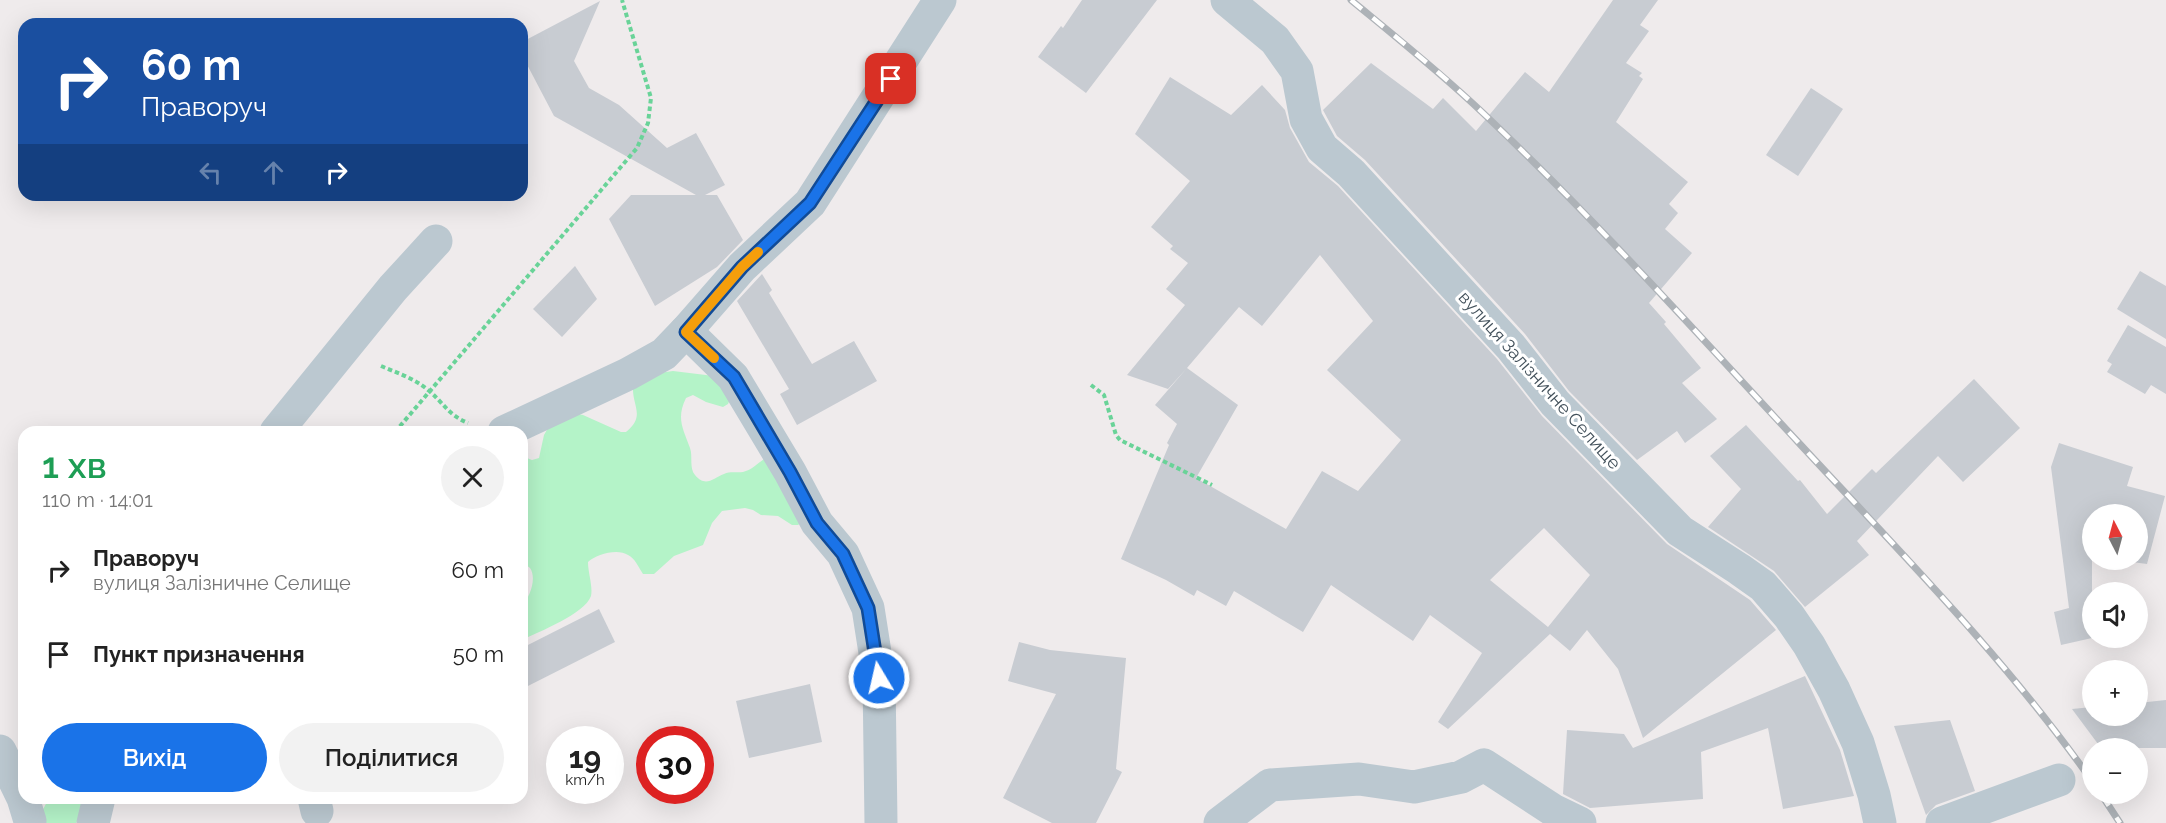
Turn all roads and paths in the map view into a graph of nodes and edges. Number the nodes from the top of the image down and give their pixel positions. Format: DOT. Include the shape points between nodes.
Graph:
graph roads {
  1 [pos="622,0"];
  2 [pos="940,0"];
  3 [pos="1227,0"];
  4 [pos="436,241"];
  5 [pos="686,332"];
  6 [pos="345,349"];
  7 [pos="1091,385"];
  8 [pos="429,390"];
  9 [pos="281,426"];
  10 [pos="400,426"];
  11 [pos="481,426"];
  12 [pos="497,426"];
  13 [pos="1212,484"];
  14 [pos="0,751"];
  15 [pos="2059,780"];
  16 [pos="18,788"];
  17 [pos="98,804"];
  18 [pos="93,823"];
  19 [pos="880,823"];
  20 [pos="1220,823"];
  21 [pos="1580,823"];
  22 [pos="1880,823"];
  23 [pos="1942,823"];
  1 -- 8 [label="path" via="651,98 648,123 637,148"];
  2 -- 5 [label="street" via="810,203 742,267"];
  3 -- 22 [label="street, вулиця Залізничне Селище" via="1275,40 1297,71 1306,119 1322,148 1351,172 1511,347 1555,403 1680,531 1763,586 1789,616 1834,690 1858,743"];
  4 -- 6 [label="street"];
  5 -- 12 [label="street" via="664,354 637,369"];
  5 -- 19 [label="street" via="734,377 817,523 843,554 868,608 879,678"];
  6 -- 8 [label="path"];
  6 -- 9 [label="street"];
  7 -- 13 [label="path" via="1104,395 1120,440"];
  8 -- 10 [label="path"];
  8 -- 11 [label="path" via="454,417"];
  14 -- 16 [label="street"];
  15 -- 23 [label="street"];
  17 -- 18 [label="street"];
  20 -- 21 [label="street" via="1270,785 1359,779 1414,787 1461,777 1484,765 1552,810"];
}
